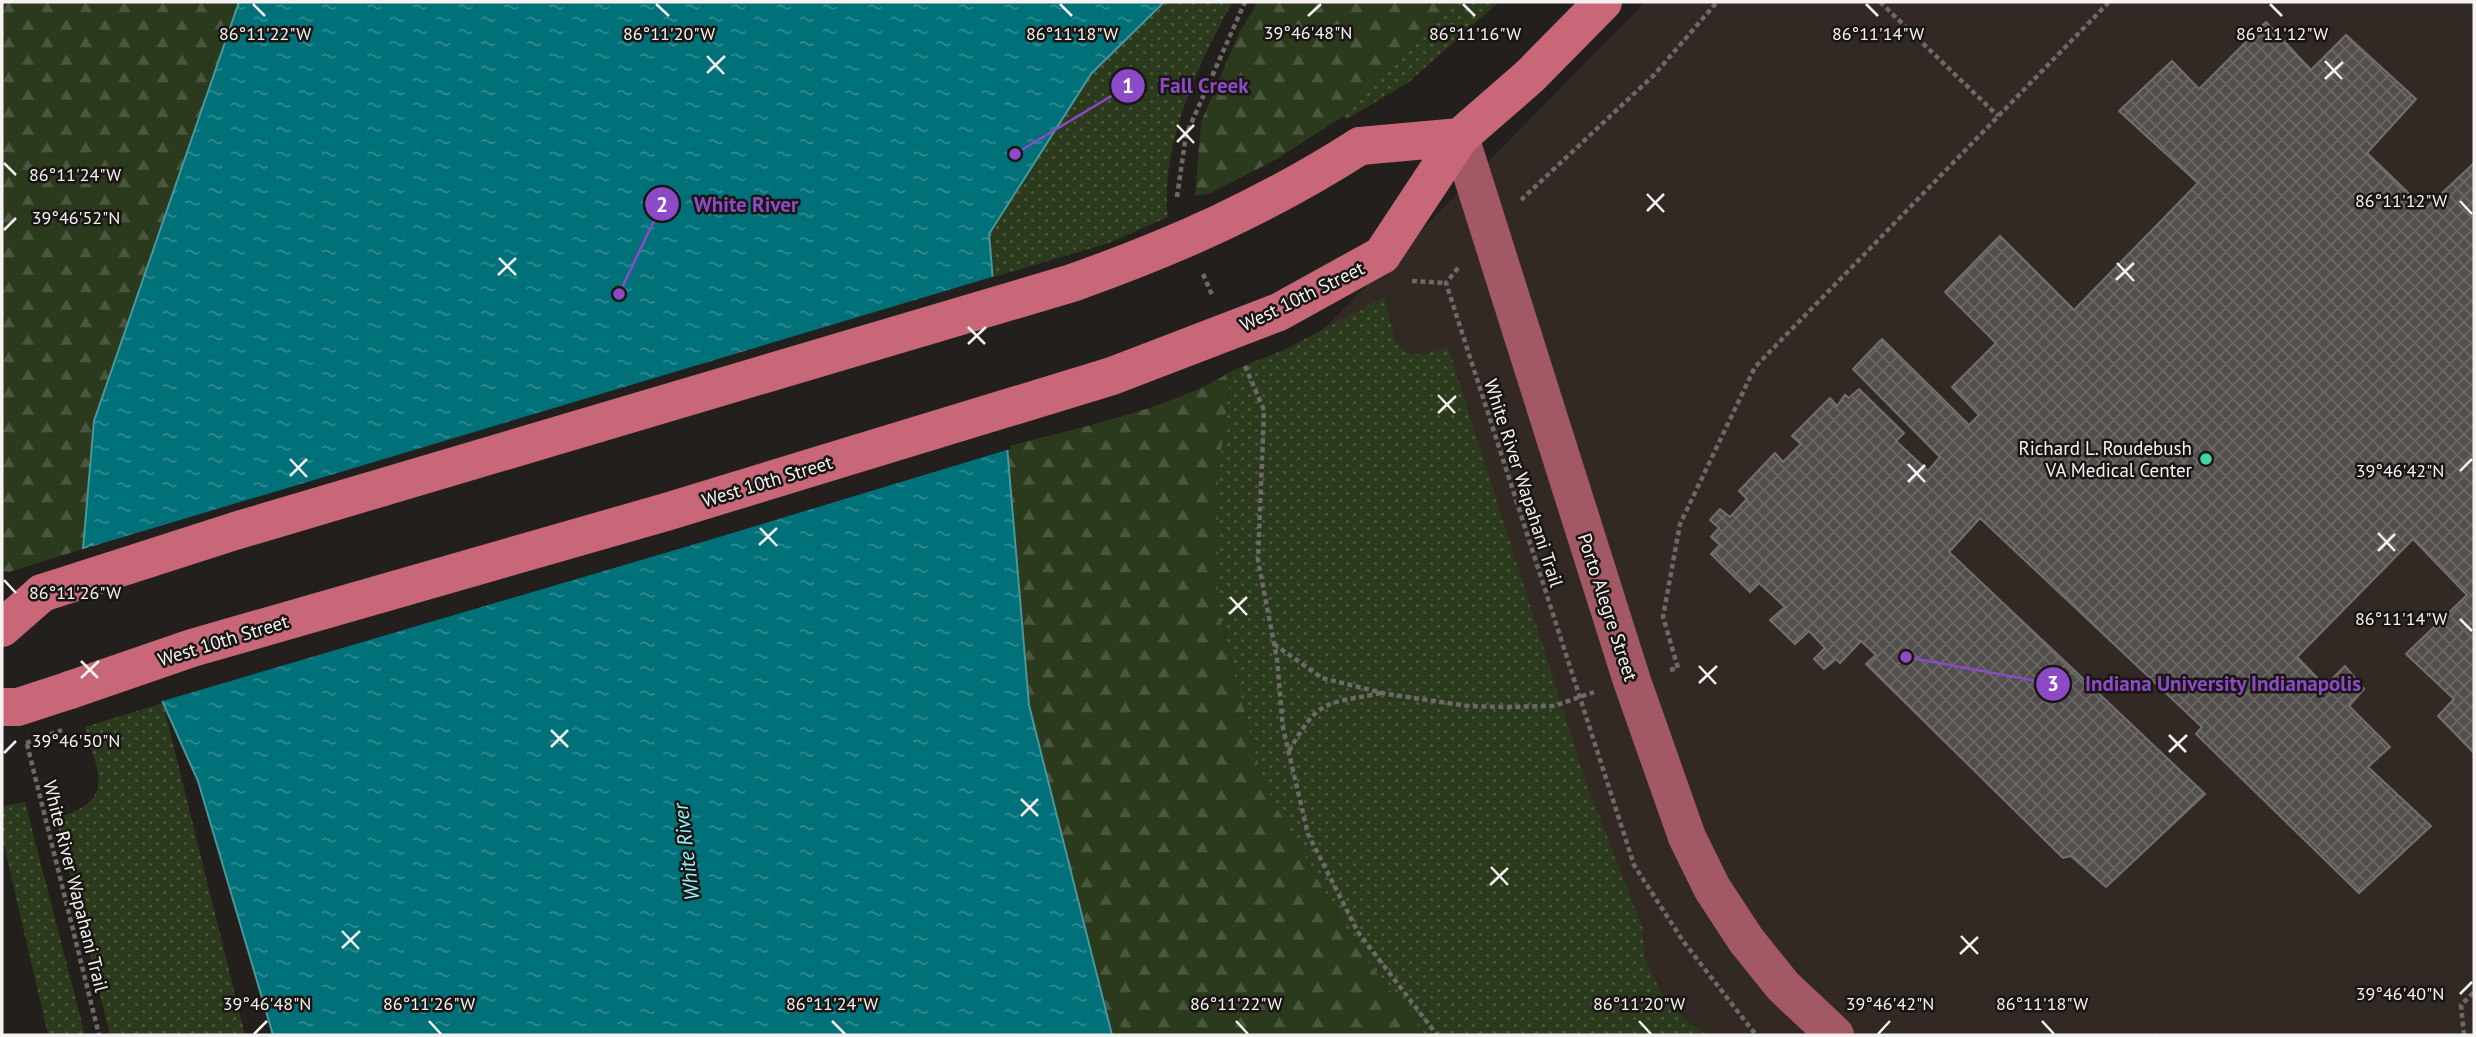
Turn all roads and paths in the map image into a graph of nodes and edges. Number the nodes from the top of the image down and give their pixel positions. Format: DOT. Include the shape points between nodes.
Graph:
graph roads {
  1 [pos="1603,2"];
  2 [pos="1717,2"];
  3 [pos="1880,2"];
  4 [pos="2109,2"];
  5 [pos="1998,116"];
  6 [pos="1460,137"];
  7 [pos="1487,231"];
  8 [pos="2,628"];
  9 [pos="1274,644"];
  10 [pos="1277,659"];
  11 [pos="1632,681"];
  12 [pos="1382,693"];
  13 [pos="1579,696"];
  14 [pos="2,707"];
  15 [pos="26,743"];
  16 [pos="1288,752"];
  17 [pos="2474,992"];
  18 [pos="99,1035"];
  19 [pos="1437,1035"];
  20 [pos="1756,1035"];
  21 [pos="1835,1035"];
  22 [pos="2464,1035"];
  1 -- 6 [label="main road, West 10th Street" via="1539,68"];
  2 -- 7 [label="path, White River Wapahani Trail" via="1654,75"];
  3 -- 5 [label="path"];
  4 -- 5 [label="path"];
  5 -- 11 [label="path" via="1755,367 1680,524 1663,617 1678,668"];
  6 -- 7 [label="street, Porto Alegre Street"];
  6 -- 8 [label="main road, bridge" via="1360,146 1207,232 1072,283 222,535 42,593"];
  6 -- 14 [label="main road, West 10th Street, bridge" via="1382,255 1279,313 1112,376 666,512 192,648 18,707"];
  7 -- 11 [label="street, Porto Alegre Street"];
  7 -- 13 [label="path, White River Wapahani Trail" via="1446,283"];
  9 -- 12 [label="path" via="1322,678"];
  10 -- 16 [label="path"];
  11 -- 13 [label="path"];
  11 -- 21 [label="street, Porto Alegre Street" via="1687,837 1712,888 1766,966"];
  12 -- 13 [label="path" via="1503,707 1554,706"];
  12 -- 16 [label="path" via="1328,702 1312,715"];
  13 -- 20 [label="path, White River Wapahani Trail" via="1634,865 1683,941"];
  15 -- 18 [label="path, White River Wapahani Trail"];
  16 -- 19 [label="path" via="1308,834 1358,932"];
  17 -- 22 [label="path" via="2461,1005"];
}
